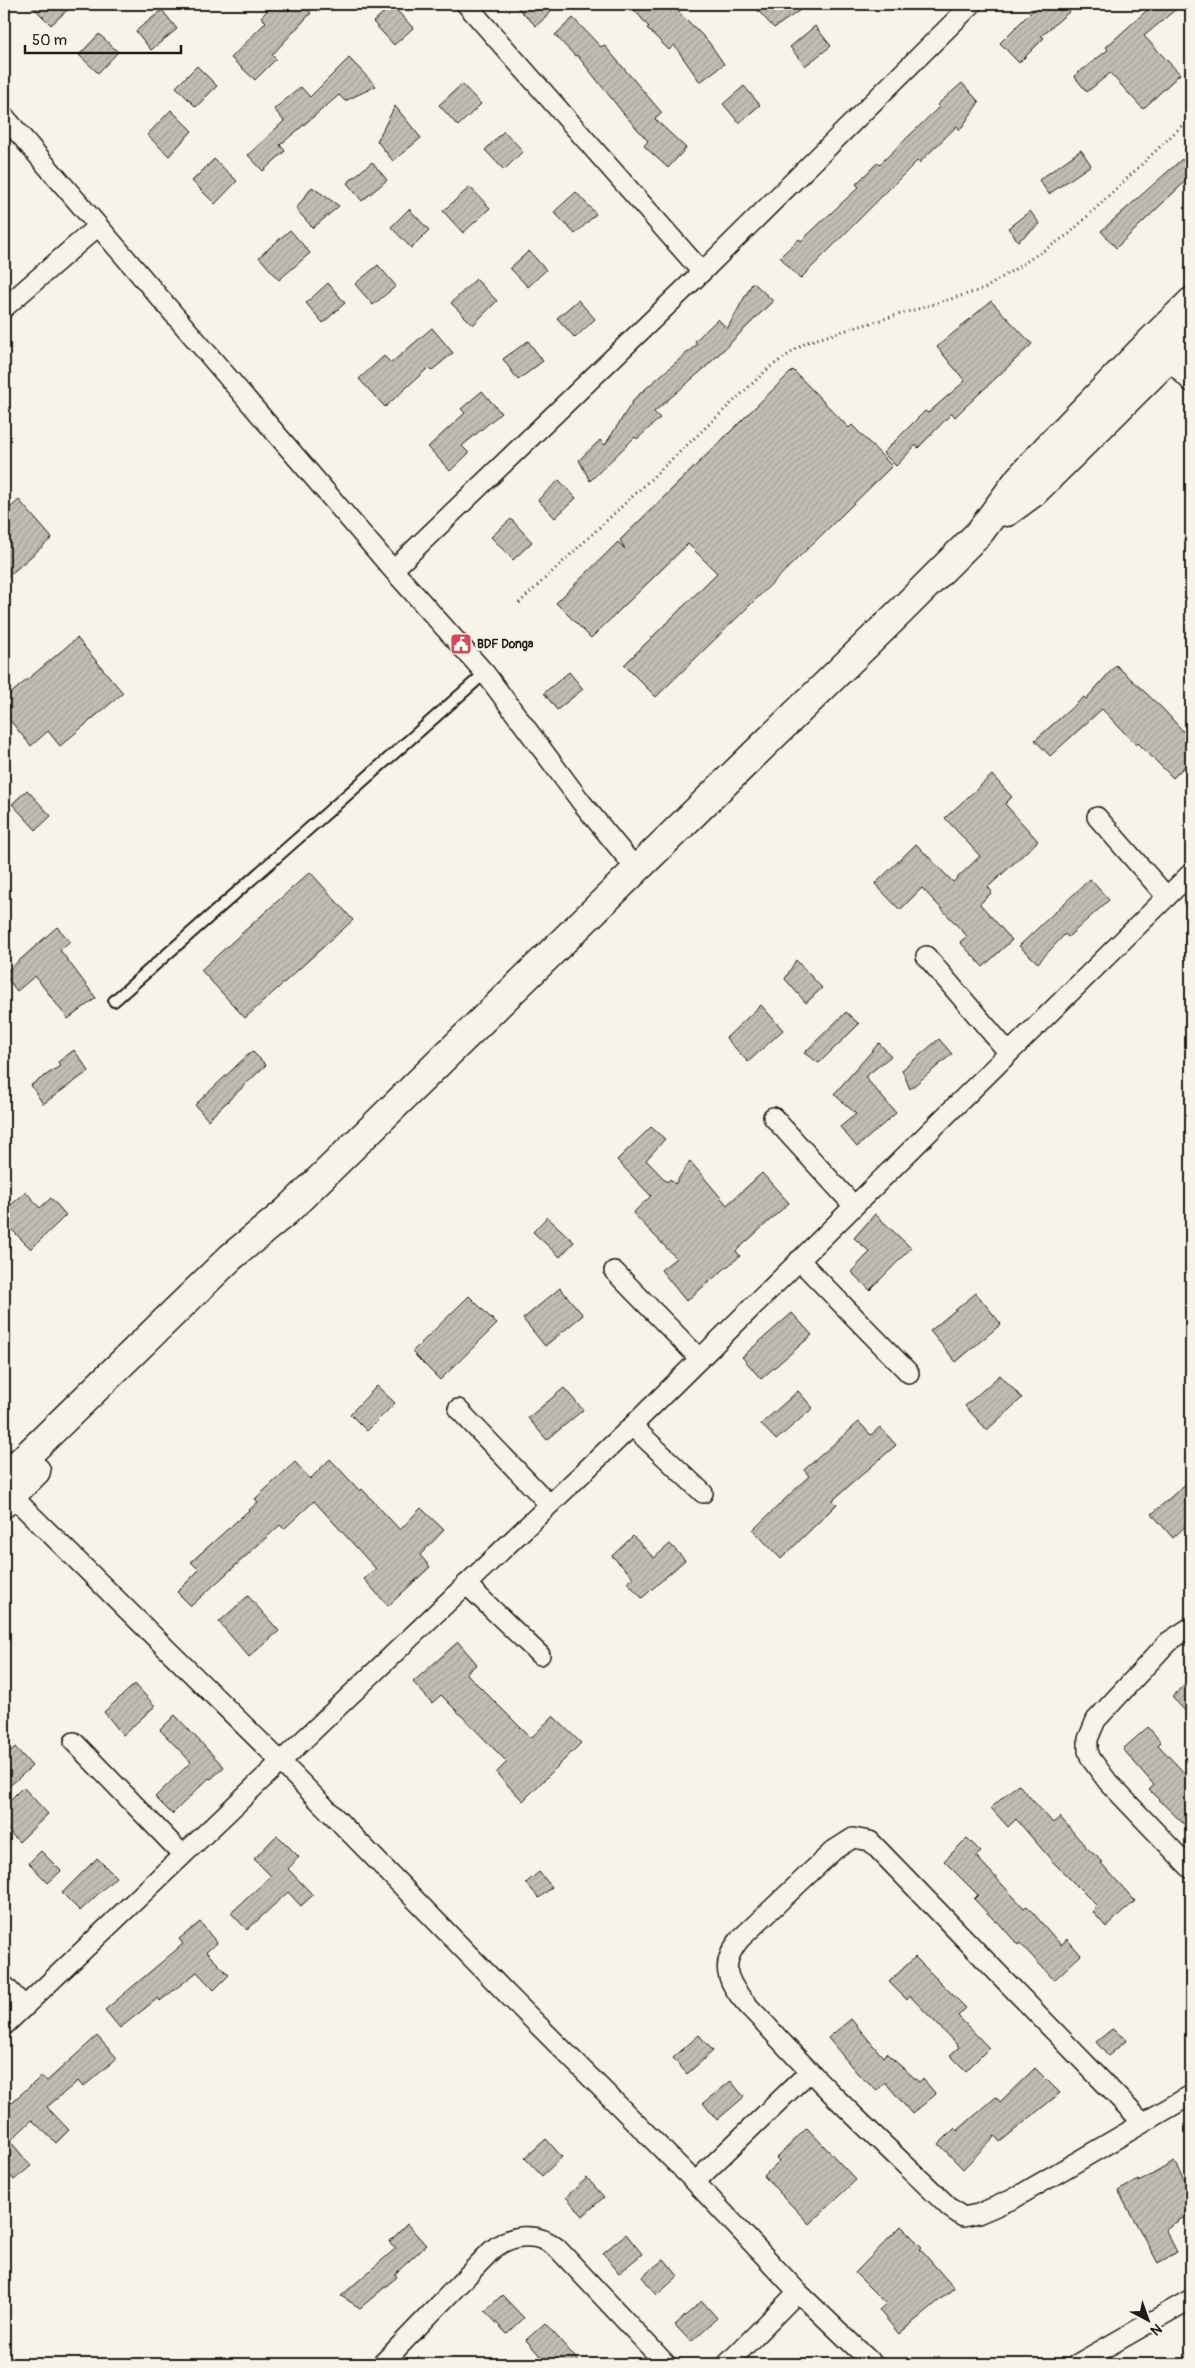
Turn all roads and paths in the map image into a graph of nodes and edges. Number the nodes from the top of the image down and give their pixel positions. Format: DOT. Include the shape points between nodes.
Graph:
graph roads {
  1 [pos="466,4"];
  2 [pos="968,5"];
  3 [pos="4,116"];
  4 [pos="1191,117"];
  5 [pos="98,226"];
  6 [pos="702,272"];
  7 [pos="1191,302"];
  8 [pos="4,308"];
  9 [pos="1191,336"];
  10 [pos="1159,351"];
  11 [pos="1191,382"];
  12 [pos="393,570"];
  13 [pos="519,603"];
  14 [pos="485,673"];
  15 [pos="1097,817"];
  16 [pos="638,870"];
  17 [pos="1191,873"];
  18 [pos="1166,897"];
  19 [pos="926,956"];
  20 [pos="114,1000"];
  21 [pos="1009,1053"];
  22 [pos="773,1117"];
  23 [pos="854,1206"];
  24 [pos="799,1260"];
  25 [pos="614,1271"];
  26 [pos="700,1359"];
  27 [pos="909,1373"];
  28 [pos="458,1409"];
  29 [pos="632,1426"];
  30 [pos="6,1491"];
  31 [pos="703,1493"];
  32 [pos="549,1504"];
  33 [pos="466,1584"];
  34 [pos="1191,1627"];
  35 [pos="540,1655"];
  36 [pos="74,1742"];
  37 [pos="282,1762"];
  38 [pos="183,1855"];
  39 [pos="1191,1869"];
  40 [pos="4,1985"];
  41 [pos="25,2007"];
  42 [pos="4,2026"];
  43 [pos="809,2072"];
  44 [pos="1191,2095"];
  45 [pos="1142,2122"];
  46 [pos="695,2182"];
  47 [pos="798,2292"];
  48 [pos="1191,2299"];
  49 [pos="382,2364"];
  50 [pos="666,2364"];
  51 [pos="727,2364"];
  52 [pos="873,2364"];
  53 [pos="1077,2364"];
  1 -- 6 [label="street"];
  2 -- 6 [label="street"];
  3 -- 5 [label="street"];
  4 -- 13 [label="path" via="1069,234 984,289 807,342 770,367"];
  5 -- 8 [label="street"];
  5 -- 12 [label="street"];
  6 -- 12 [label="street"];
  7 -- 10 [label="main road"];
  9 -- 10 [label="main road"];
  10 -- 11 [label="street"];
  10 -- 16 [label="main road" via="1019,480 980,532"];
  12 -- 14 [label="street"];
  14 -- 16 [label="street" via="582,803"];
  14 -- 20 [label="lane"];
  15 -- 18 [label="street"];
  16 -- 30 [label="main road" via="287,1211 231,1257"];
  17 -- 18 [label="street"];
  18 -- 21 [label="street"];
  19 -- 21 [label="street"];
  21 -- 23 [label="street"];
  22 -- 23 [label="street"];
  23 -- 24 [label="street"];
  24 -- 26 [label="street"];
  24 -- 27 [label="street"];
  25 -- 26 [label="street"];
  26 -- 29 [label="street"];
  28 -- 32 [label="street"];
  29 -- 31 [label="street"];
  29 -- 32 [label="street"];
  30 -- 37 [label="street"];
  32 -- 33 [label="street"];
  33 -- 35 [label="street"];
  33 -- 37 [label="street"];
  34 -- 39 [label="street" via="1168,1642 1096,1720 1088,1739 1088,1751 1108,1782"];
  36 -- 38 [label="street"];
  37 -- 38 [label="street"];
  37 -- 46 [label="street"];
  38 -- 41 [label="street"];
  40 -- 41 [label="street"];
  41 -- 42 [label="street"];
  43 -- 45 [label="street" via="963,2217 1013,2199"];
  43 -- 45 [label="street" via="734,1987 727,1970 728,1962 740,1939 812,1870 840,1845 858,1838 876,1846"];
  43 -- 46 [label="street"];
  44 -- 45 [label="street"];
  46 -- 47 [label="street"];
  47 -- 51 [label="street"];
  47 -- 52 [label="street"];
  48 -- 53 [label="street"];
  49 -- 50 [label="street" via="491,2250 512,2238 527,2236 545,2240 557,2248"];
}
